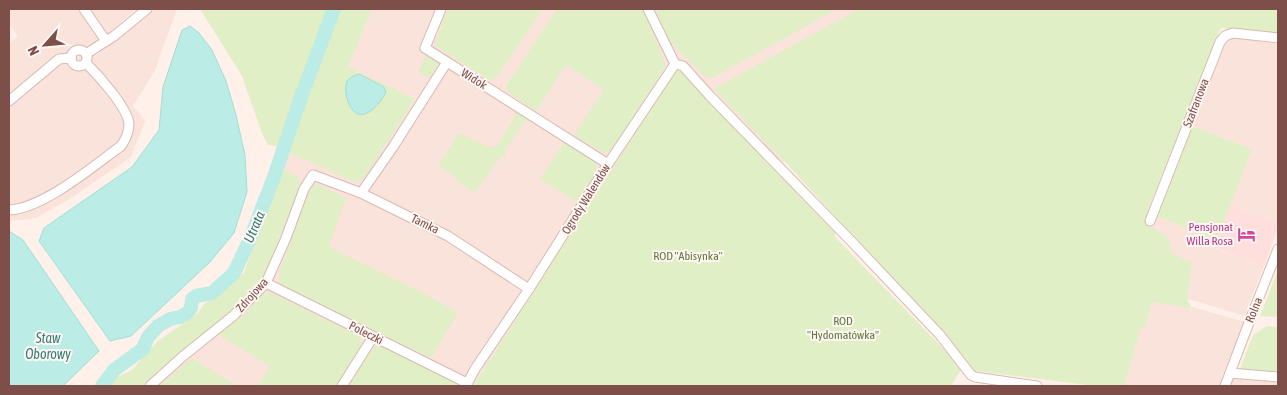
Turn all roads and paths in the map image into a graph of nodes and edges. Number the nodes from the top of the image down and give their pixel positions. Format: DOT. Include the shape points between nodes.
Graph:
graph roads {
  1 [pos="84,9"];
  2 [pos="147,9"];
  3 [pos="441,9"];
  4 [pos="648,9"];
  5 [pos="1278,38"];
  6 [pos="106,41"];
  7 [pos="86,58"];
  8 [pos="447,62"];
  9 [pos="675,64"];
  10 [pos="9,101"];
  11 [pos="608,164"];
  12 [pos="313,175"];
  13 [pos="361,193"];
  14 [pos="9,210"];
  15 [pos="1150,221"];
  16 [pos="1278,249"];
  17 [pos="266,283"];
  18 [pos="529,288"];
  19 [pos="373,336"];
  20 [pos="1230,372"];
  21 [pos="1278,376"];
  22 [pos="467,385"];
  23 [pos="150,386"];
  24 [pos="342,386"];
  25 [pos="1037,386"];
  26 [pos="1226,386"];
  1 -- 6 [label="street"];
  2 -- 6 [label="street"];
  3 -- 8 [label="street" via="425,48"];
  4 -- 9 [label="street"];
  5 -- 15 [label="street, Szafranowa" via="1233,33 1220,42"];
  6 -- 7 [label="street"];
  7 -- 10 [label="street" via="83,50 76,50 71,58 59,59"];
  7 -- 14 [label="street" via="124,110 129,123 128,138 63,188 37,203"];
  8 -- 11 [label="street, Widok"];
  8 -- 13 [label="street, Widok"];
  9 -- 11 [label="street, Ogrody Walendów"];
  9 -- 25 [label="street" via="683,66 852,242 940,335 971,375"];
  11 -- 18 [label="street, Ogrody Walendów"];
  12 -- 13 [label="street, Tamka"];
  12 -- 17 [label="street, Zdrojowa" via="304,189"];
  13 -- 18 [label="street, Tamka" via="448,236"];
  16 -- 20 [label="street, Rolna"];
  17 -- 19 [label="street, Poleczki"];
  17 -- 23 [label="street, Zdrojowa" via="233,316"];
  18 -- 22 [label="street, Ogrody Walendów"];
  19 -- 22 [label="street, Poleczki"];
  19 -- 24 [label="street"];
  20 -- 21 [label="street"];
  20 -- 26 [label="street, Rolna"];
}
